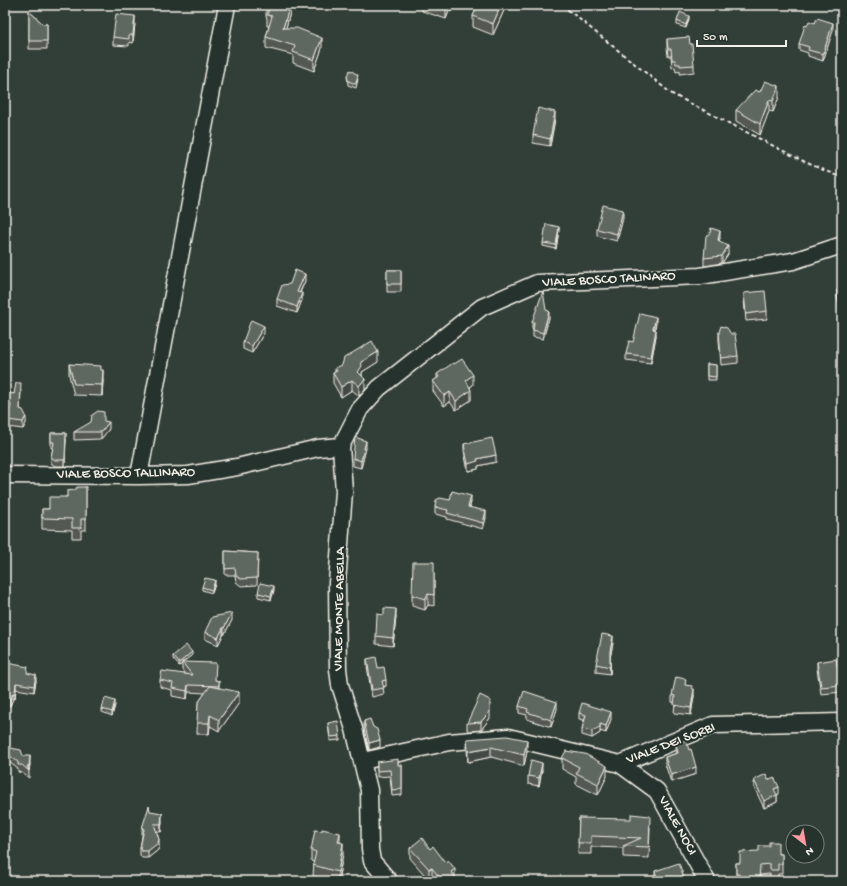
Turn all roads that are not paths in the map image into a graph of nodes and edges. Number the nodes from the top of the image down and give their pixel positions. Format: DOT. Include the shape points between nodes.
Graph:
graph roads {
  1 [pos="227,5"];
  2 [pos="842,245"];
  3 [pos="341,446"];
  4 [pos="5,474"];
  5 [pos="139,476"];
  6 [pos="842,722"];
  7 [pos="363,761"];
  8 [pos="620,764"];
  9 [pos="389,881"];
  10 [pos="707,881"];
  1 -- 5 [label="street"];
  2 -- 3 [label="street, VIALE BOSCO TALINARO" via="794,261 700,276 537,283 482,307 379,388 360,410"];
  3 -- 5 [label="street, VIALE BOSCO TALLINARO" via="318,448 237,467 188,475"];
  3 -- 7 [label="street, VIALE MONTE ABELLA" via="344,492 337,583 338,669 344,700"];
  4 -- 5 [label="street, VIALE BOSCO TALLINARO"];
  6 -- 8 [label="street, VIALE DEI SORBI" via="713,725"];
  7 -- 8 [label="street, VIALE DEI SORBI" via="449,742 508,737"];
  7 -- 9 [label="street, VIALE MONTE ABELLA" via="369,790 372,861"];
  8 -- 10 [label="street, VIALE NOCI" via="657,791"];
}
